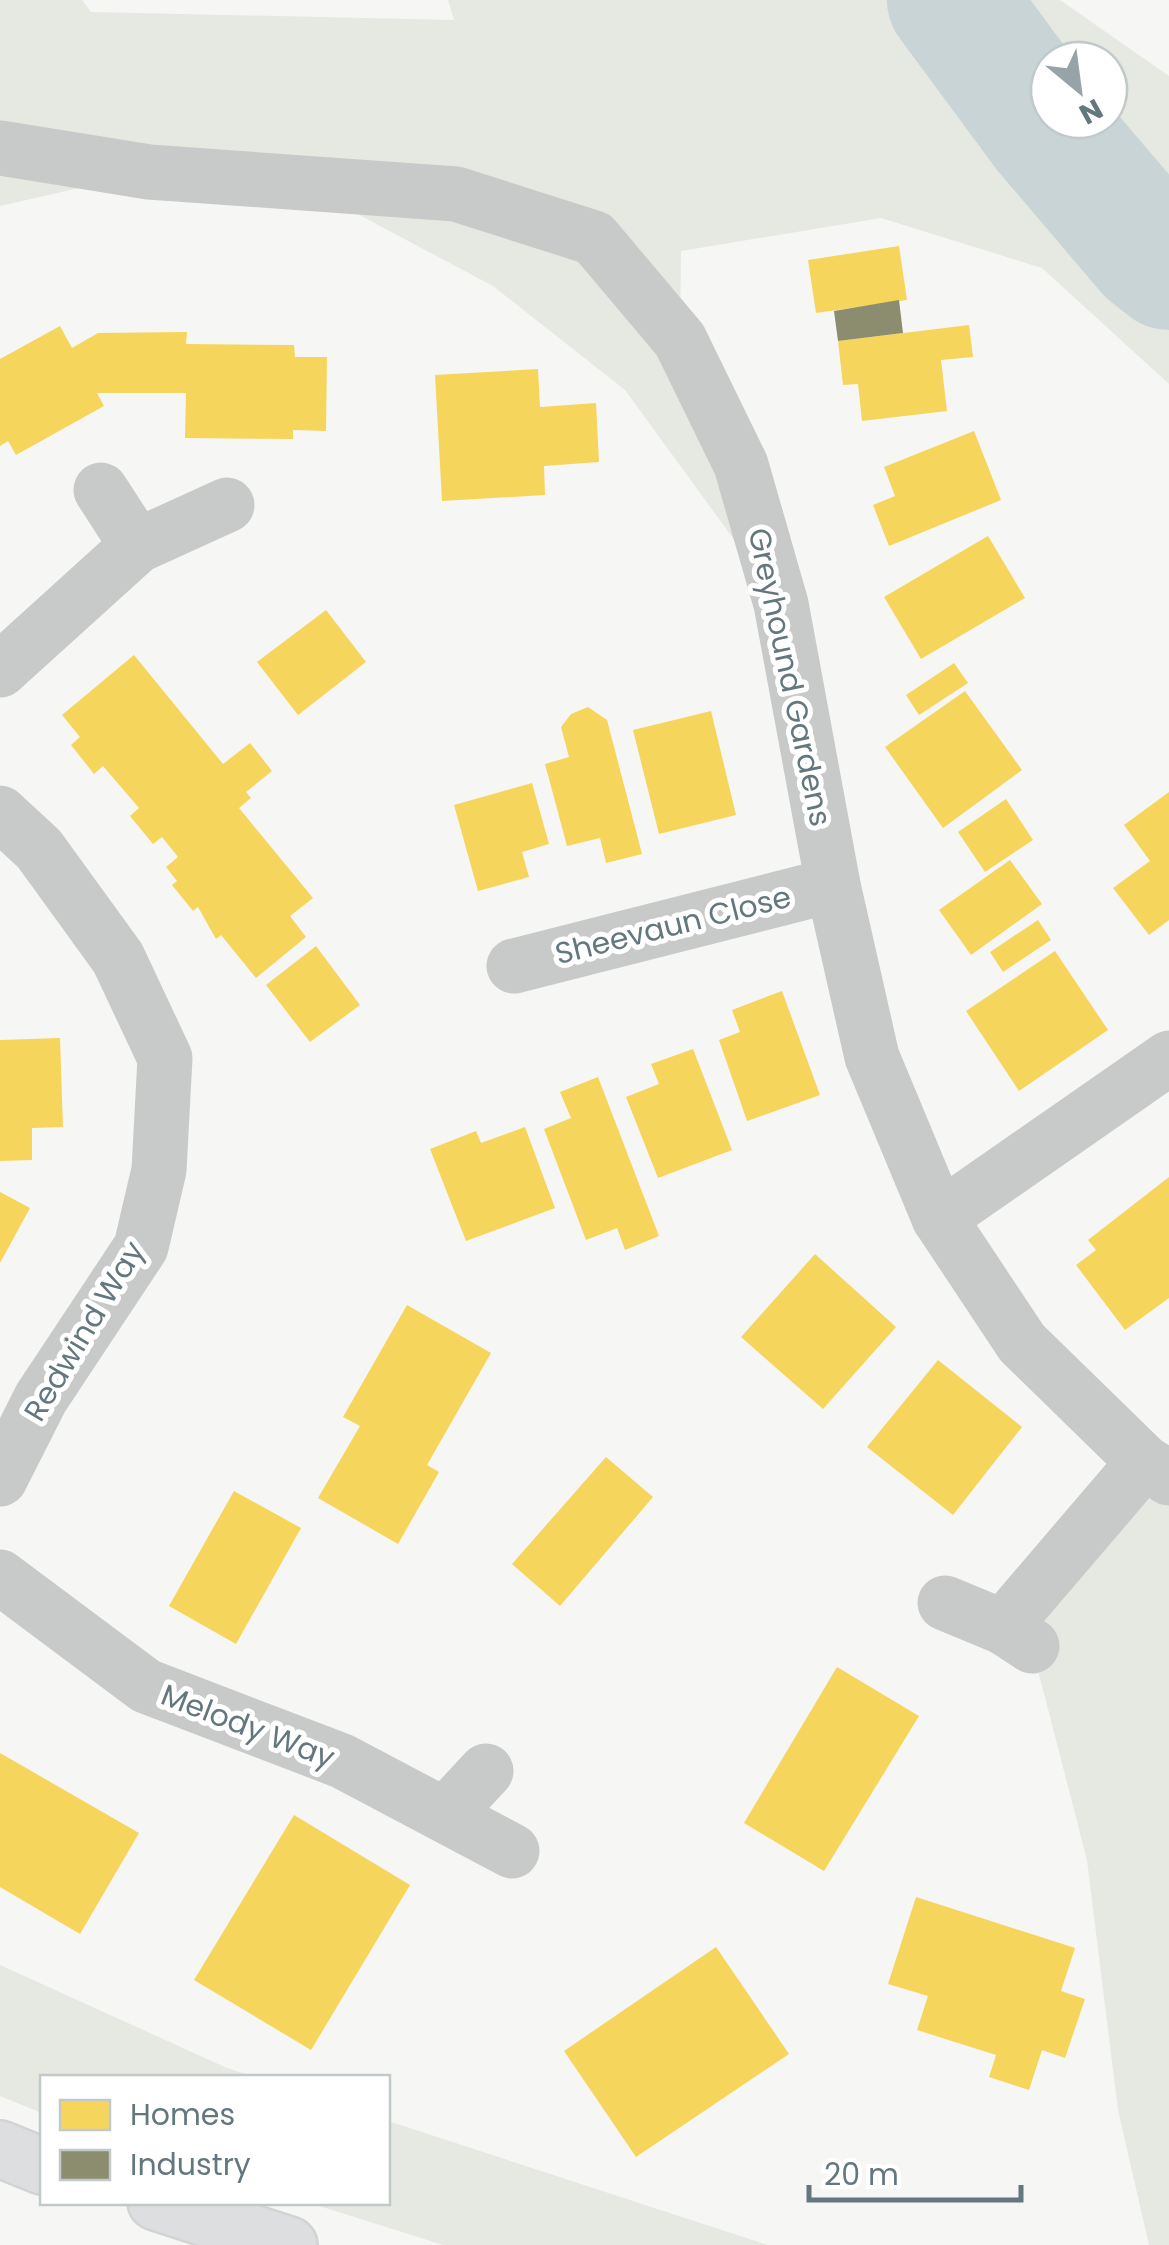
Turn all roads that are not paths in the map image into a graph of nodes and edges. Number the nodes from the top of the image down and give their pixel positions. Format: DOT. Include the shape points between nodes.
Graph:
graph roads {
  1 [pos="0,148"];
  2 [pos="101,490"];
  3 [pos="227,504"];
  4 [pos="137,546"];
  5 [pos="0,670"];
  6 [pos="0,812"];
  7 [pos="833,885"];
  8 [pos="514,966"];
  9 [pos="1169,1058"];
  10 [pos="939,1218"];
  11 [pos="1156,1470"];
  12 [pos="0,1478"];
  13 [pos="0,1577"];
  14 [pos="945,1604"];
  15 [pos="486,1771"];
  16 [pos="447,1813"];
  17 [pos="512,1851"];
  18 [pos="0,2149"];
  19 [pos="40,2165"];
  20 [pos="165,2205"];
  21 [pos="290,2245"];
  1 -- 7 [label="street, Greyhound Gardens" via="149,172 456,194 594,238 680,340 741,465 781,604"];
  2 -- 4 [label="street"];
  3 -- 4 [label="street"];
  4 -- 5 [label="street"];
  6 -- 12 [label="street, Redwind Way" via="39,849 118,958 165,1058 159,1170 141,1247 41,1398"];
  7 -- 8 [label="street, Sheevaun Close"];
  7 -- 10 [label="street, Greyhound Gardens" via="872,1057"];
  9 -- 10 [label="street"];
  10 -- 11 [label="street, Greyhound Gardens" via="1022,1343"];
  11 -- 14 [label="street" via="1018,1637"];
  13 -- 16 [label="street, Melody Way" via="146,1686 342,1762"];
  15 -- 16 [label="street"];
  16 -- 17 [label="street, Melody Way"];
  18 -- 19 [label="highway"];
  20 -- 21 [label="highway"];
}
